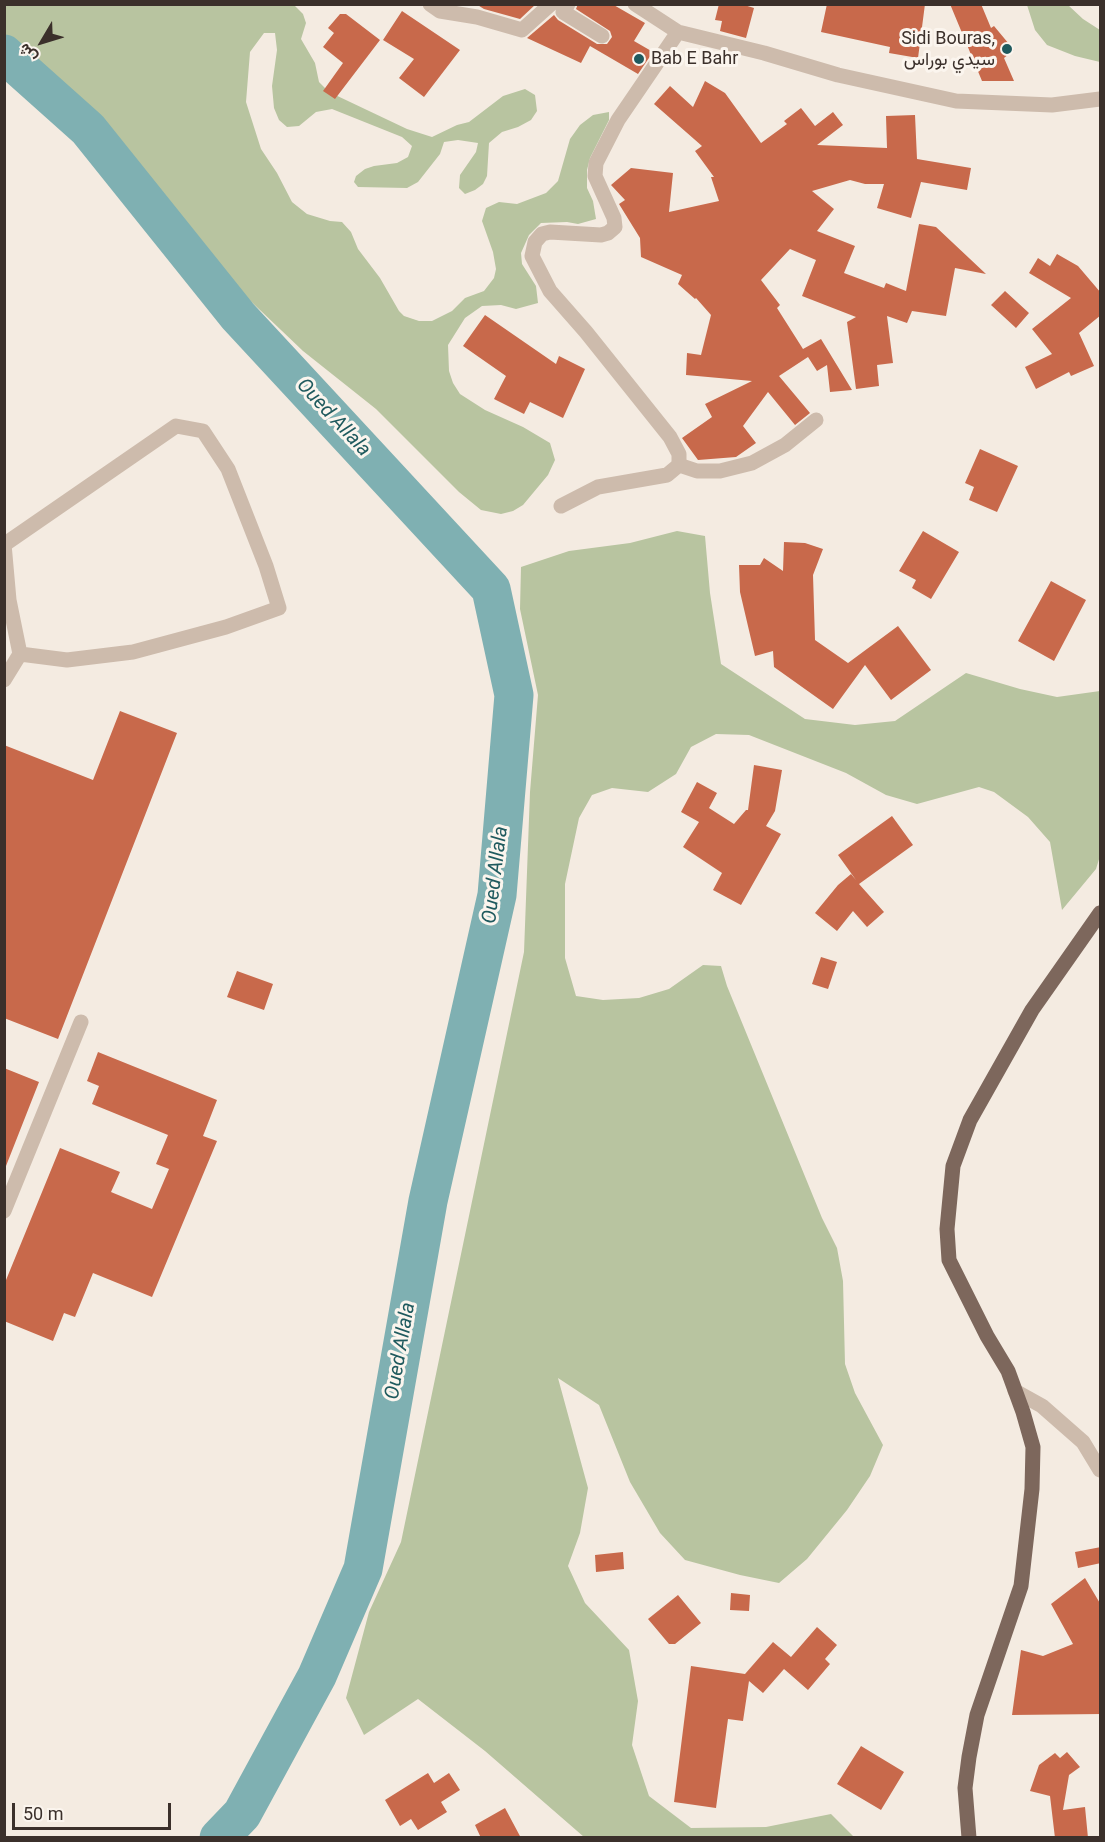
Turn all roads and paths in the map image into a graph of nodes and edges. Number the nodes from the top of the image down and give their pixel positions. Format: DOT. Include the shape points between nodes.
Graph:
graph roads {
  1 [pos="430,4"];
  2 [pos="635,4"];
  3 [pos="558,7"];
  4 [pos="678,32"];
  5 [pos="602,36"];
  6 [pos="1101,99"];
  7 [pos="816,420"];
  8 [pos="679,465"];
  9 [pos="561,506"];
  10 [pos="5,544"];
  11 [pos="20,654"];
  12 [pos="4,680"];
  13 [pos="1101,913"];
  14 [pos="81,1022"];
  15 [pos="4,1211"];
  16 [pos="1015,1391"];
  17 [pos="1101,1470"];
  18 [pos="969,1838"];
  1 -- 3 [label="street" via="440,11 522,30"];
  2 -- 4 [label="street"];
  3 -- 5 [label="street"];
  4 -- 6 [label="street" via="838,75 956,101 1052,105"];
  4 -- 8 [label="street" via="618,120 596,163 595,176 615,227 601,236 550,231 542,234 533,246 532,256 550,291 670,437 679,454"];
  7 -- 8 [label="street" via="752,463 720,471 697,471"];
  8 -- 9 [label="street" via="667,475 598,487"];
  10 -- 11 [label="street" via="9,600"];
  10 -- 11 [label="street" via="176,426 203,431 228,469 279,608 133,652 68,660"];
  11 -- 12 [label="street"];
  13 -- 16 [label="main road" via="1032,1010 970,1120 953,1166 946,1229 949,1260"];
  14 -- 15 [label="street"];
  16 -- 17 [label="street" via="1042,1406 1083,1442"];
  16 -- 18 [label="main road" via="1033,1447 1032,1489 1021,1586 977,1715 969,1757 965,1788"];
}
